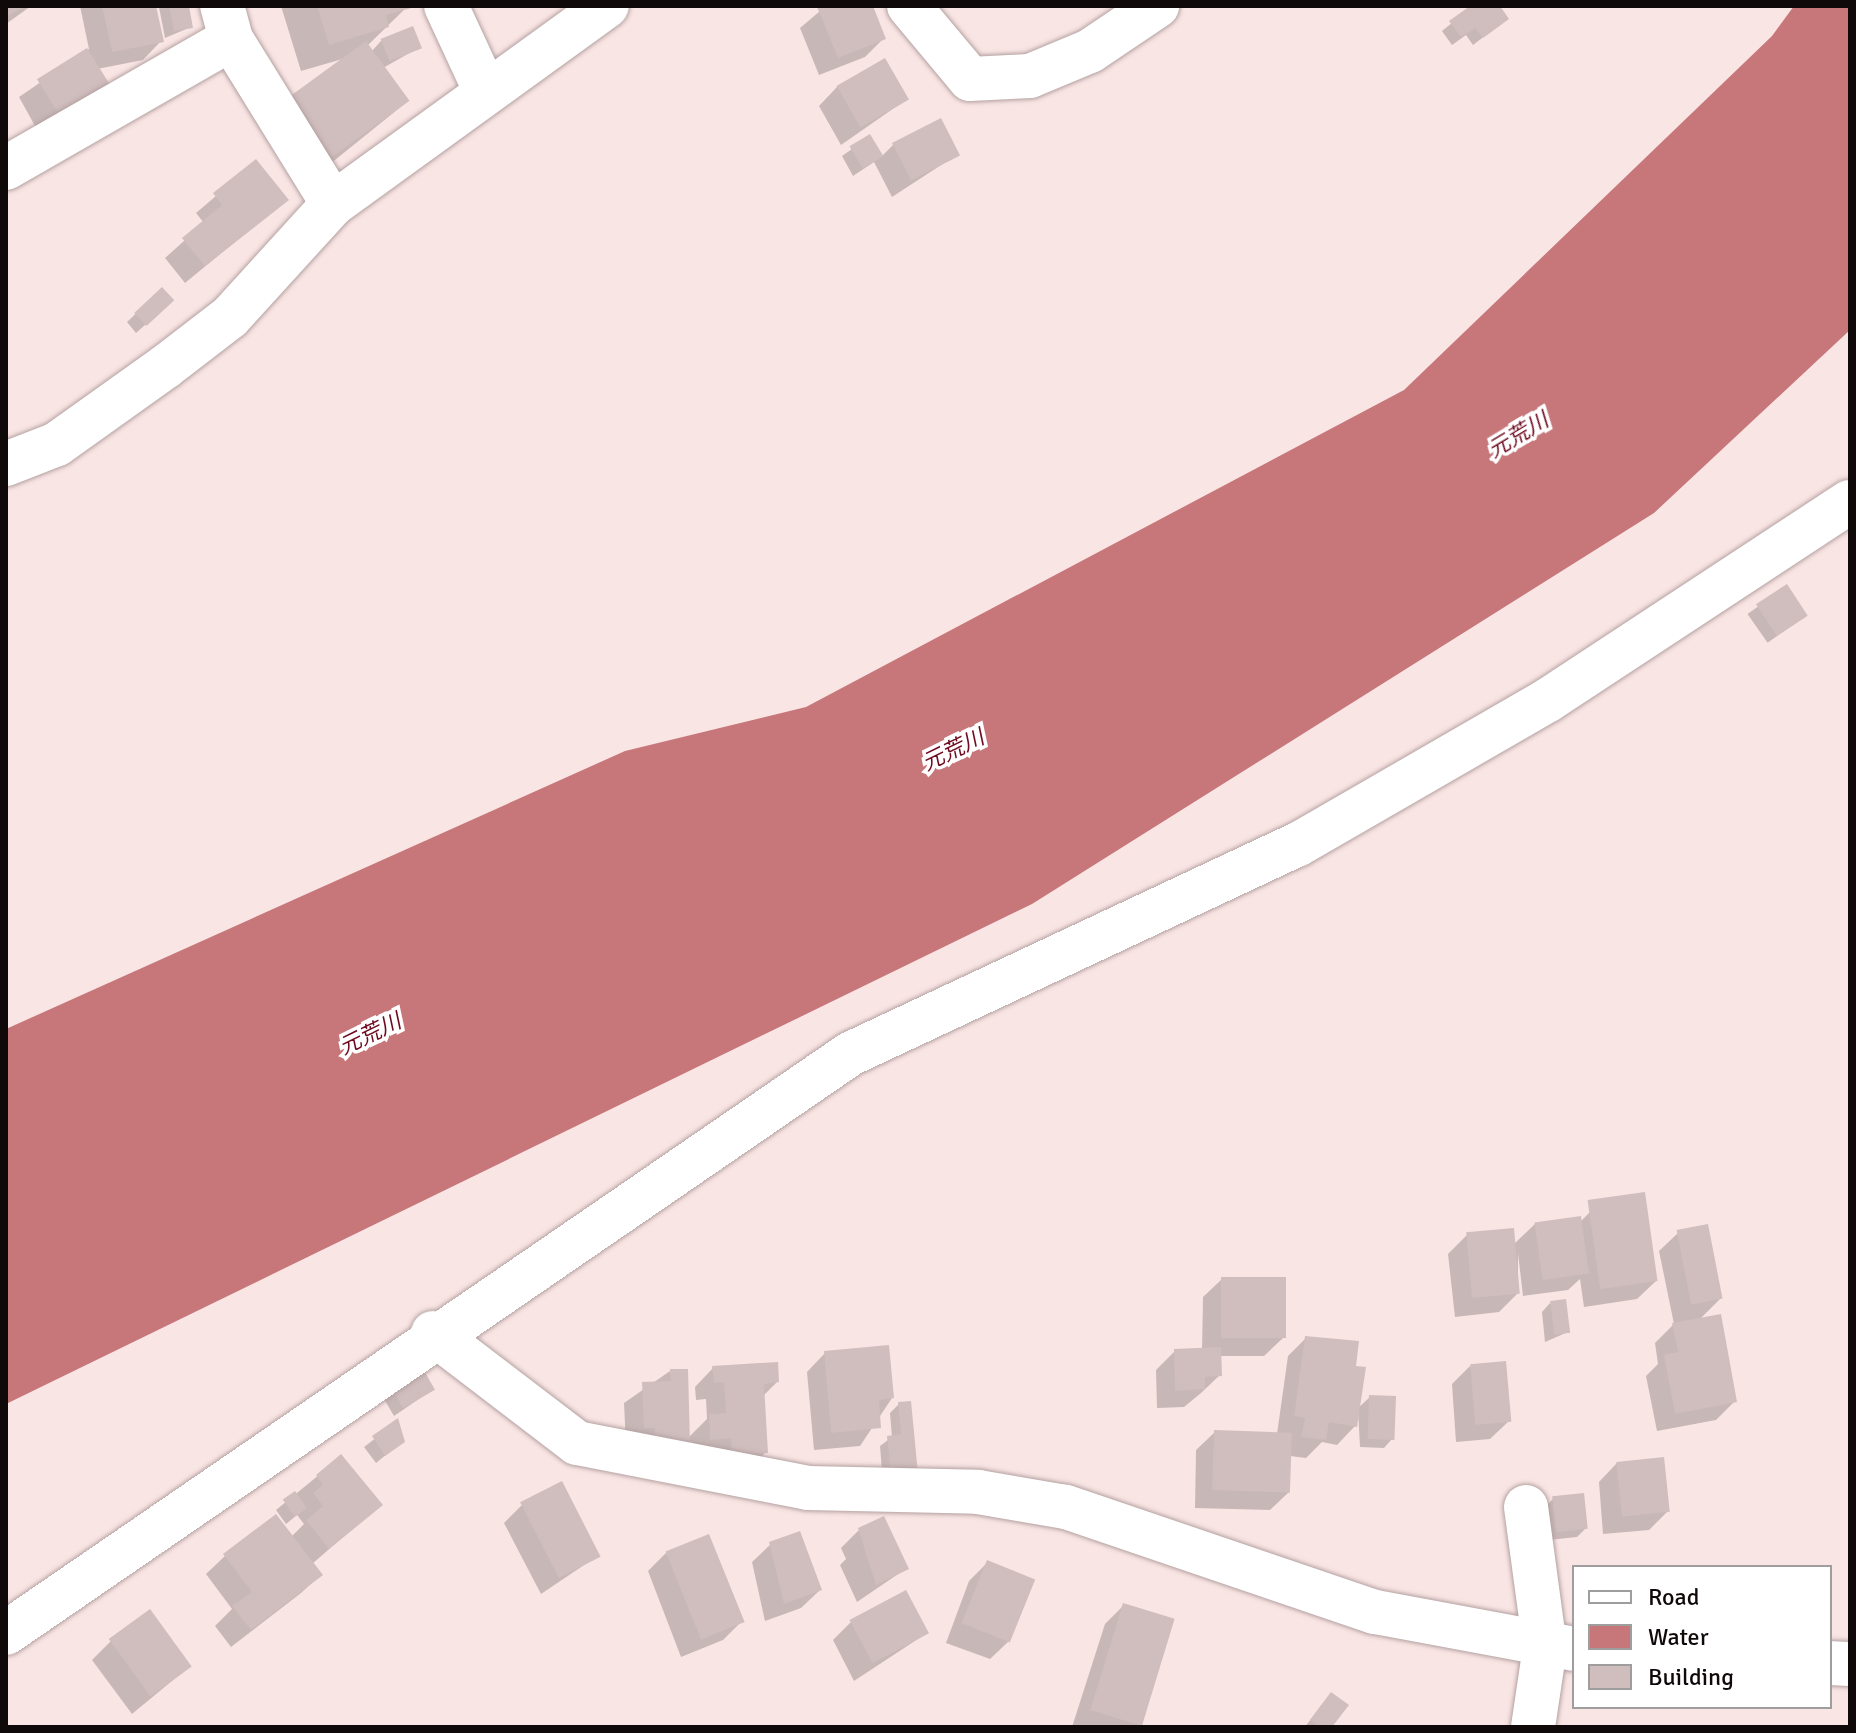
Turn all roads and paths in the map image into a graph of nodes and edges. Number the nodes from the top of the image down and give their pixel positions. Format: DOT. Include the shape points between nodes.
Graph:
graph roads {
  1 [pos="446,6"];
  2 [pos="607,6"];
  3 [pos="909,6"];
  4 [pos="1157,6"];
  5 [pos="226,23"];
  6 [pos="485,90"];
  7 [pos="6,168"];
  8 [pos="333,204"];
  9 [pos="6,464"];
  10 [pos="1850,502"];
  11 [pos="433,1333"];
  12 [pos="1526,1507"];
  13 [pos="6,1633"];
  14 [pos="1560,1648"];
  15 [pos="1533,1727"];
  1 -- 6 [label="street"];
  2 -- 6 [label="street"];
  3 -- 4 [label="street" via="970,79 1030,76 1090,51"];
  5 -- 7 [label="street"];
  5 -- 8 [label="street"];
  6 -- 8 [label="street"];
  8 -- 9 [label="street" via="230,317 57,444"];
  10 -- 11 [label="street" via="1548,700 1297,845 850,1054"];
  11 -- 13 [label="street"];
  11 -- 14 [label="street" via="577,1443 808,1488 978,1492 1066,1507 1375,1612"];
  12 -- 14 [label="street"];
  14 -- 15 [label="street"];
}
